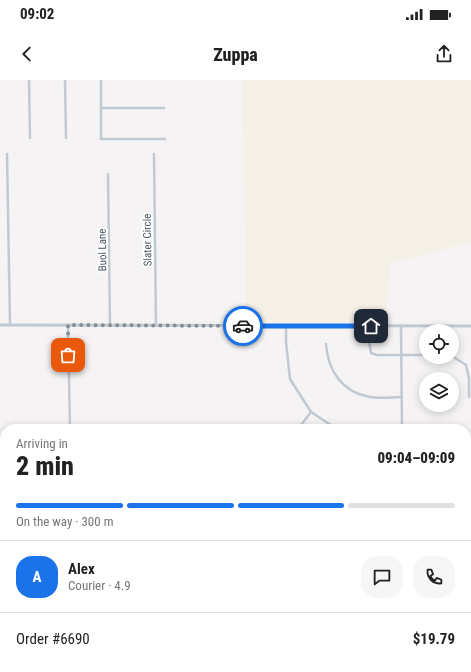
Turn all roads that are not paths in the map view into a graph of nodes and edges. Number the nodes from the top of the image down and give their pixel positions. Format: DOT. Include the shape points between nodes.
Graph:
graph roads {
  1 [pos="29,80"];
  2 [pos="65,80"];
  3 [pos="101,80"];
  4 [pos="101,108"];
  5 [pos="164,108"];
  6 [pos="30,138"];
  7 [pos="66,138"];
  8 [pos="165,139"];
  9 [pos="7,154"];
  10 [pos="154,154"];
  11 [pos="108,174"];
  12 [pos="0,325"];
  13 [pos="10,325"];
  14 [pos="68,325"];
  15 [pos="110,325"];
  16 [pos="156,326"];
  17 [pos="286,326"];
  18 [pos="401,326"];
  19 [pos="471,326"];
  20 [pos="369,341"];
  21 [pos="326,344"];
  22 [pos="402,355"];
  23 [pos="419,355"];
  24 [pos="459,360"];
  25 [pos="402,397"];
  26 [pos="469,397"];
  27 [pos="311,412"];
  28 [pos="70,424"];
  29 [pos="302,424"];
  30 [pos="329,424"];
  31 [pos="402,424"];
  1 -- 6 [label="street"];
  2 -- 7 [label="street"];
  3 -- 4 [label="street"];
  4 -- 5 [label="street"];
  4 -- 8 [label="street" via="101,139"];
  9 -- 13 [label="street"];
  10 -- 16 [label="street, Slater Circle"];
  11 -- 15 [label="street, Buol Lane"];
  12 -- 13 [label="street"];
  13 -- 14 [label="street"];
  14 -- 15 [label="street"];
  14 -- 28 [label="street"];
  15 -- 16 [label="street"];
  16 -- 17 [label="street"];
  17 -- 18 [label="street"];
  17 -- 27 [label="street" via="290,379"];
  18 -- 19 [label="street"];
  18 -- 22 [label="street"];
  20 -- 22 [label="street" via="371,353"];
  21 -- 25 [label="street" via="329,364 335,377 344,386 370,397"];
  22 -- 23 [label="street"];
  22 -- 25 [label="street"];
  24 -- 26 [label="street" via="466,365"];
  25 -- 31 [label="street"];
  27 -- 29 [label="street"];
  27 -- 30 [label="street"];
}
